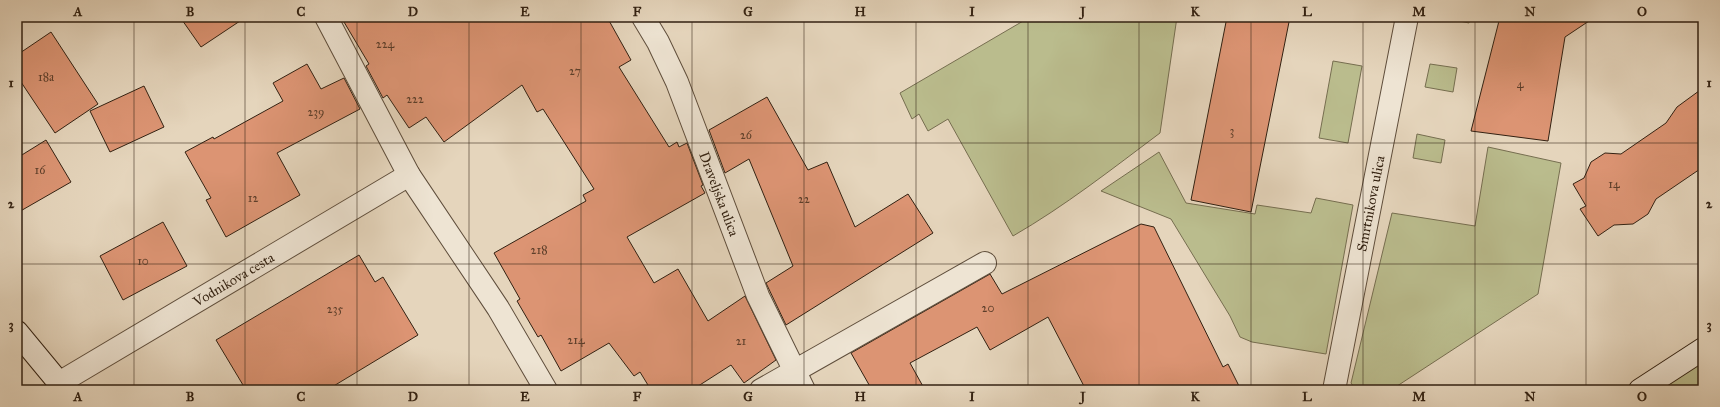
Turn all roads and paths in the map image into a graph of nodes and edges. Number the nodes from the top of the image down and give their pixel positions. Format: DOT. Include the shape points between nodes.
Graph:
graph roads {
  1 [pos="326,17"];
  2 [pos="644,17"];
  3 [pos="1407,17"];
  4 [pos="409,176"];
  5 [pos="985,263"];
  6 [pos="17,332"];
  7 [pos="1703,349"];
  8 [pos="800,381"];
  9 [pos="62,386"];
  10 [pos="546,390"];
  11 [pos="761,390"];
  12 [pos="1334,390"];
  13 [pos="1640,390"];
  1 -- 4 [label="street"];
  2 -- 8 [label="street, Draveljska ulica" via="677,82 758,296"];
  3 -- 12 [label="street, Smrtnikova ulica"];
  4 -- 9 [label="street, Vodnikova cesta"];
  4 -- 10 [label="street" via="498,308"];
  5 -- 8 [label="street"];
  6 -- 9 [label="street"];
  7 -- 13 [label="street"];
  8 -- 11 [label="street"];
}
